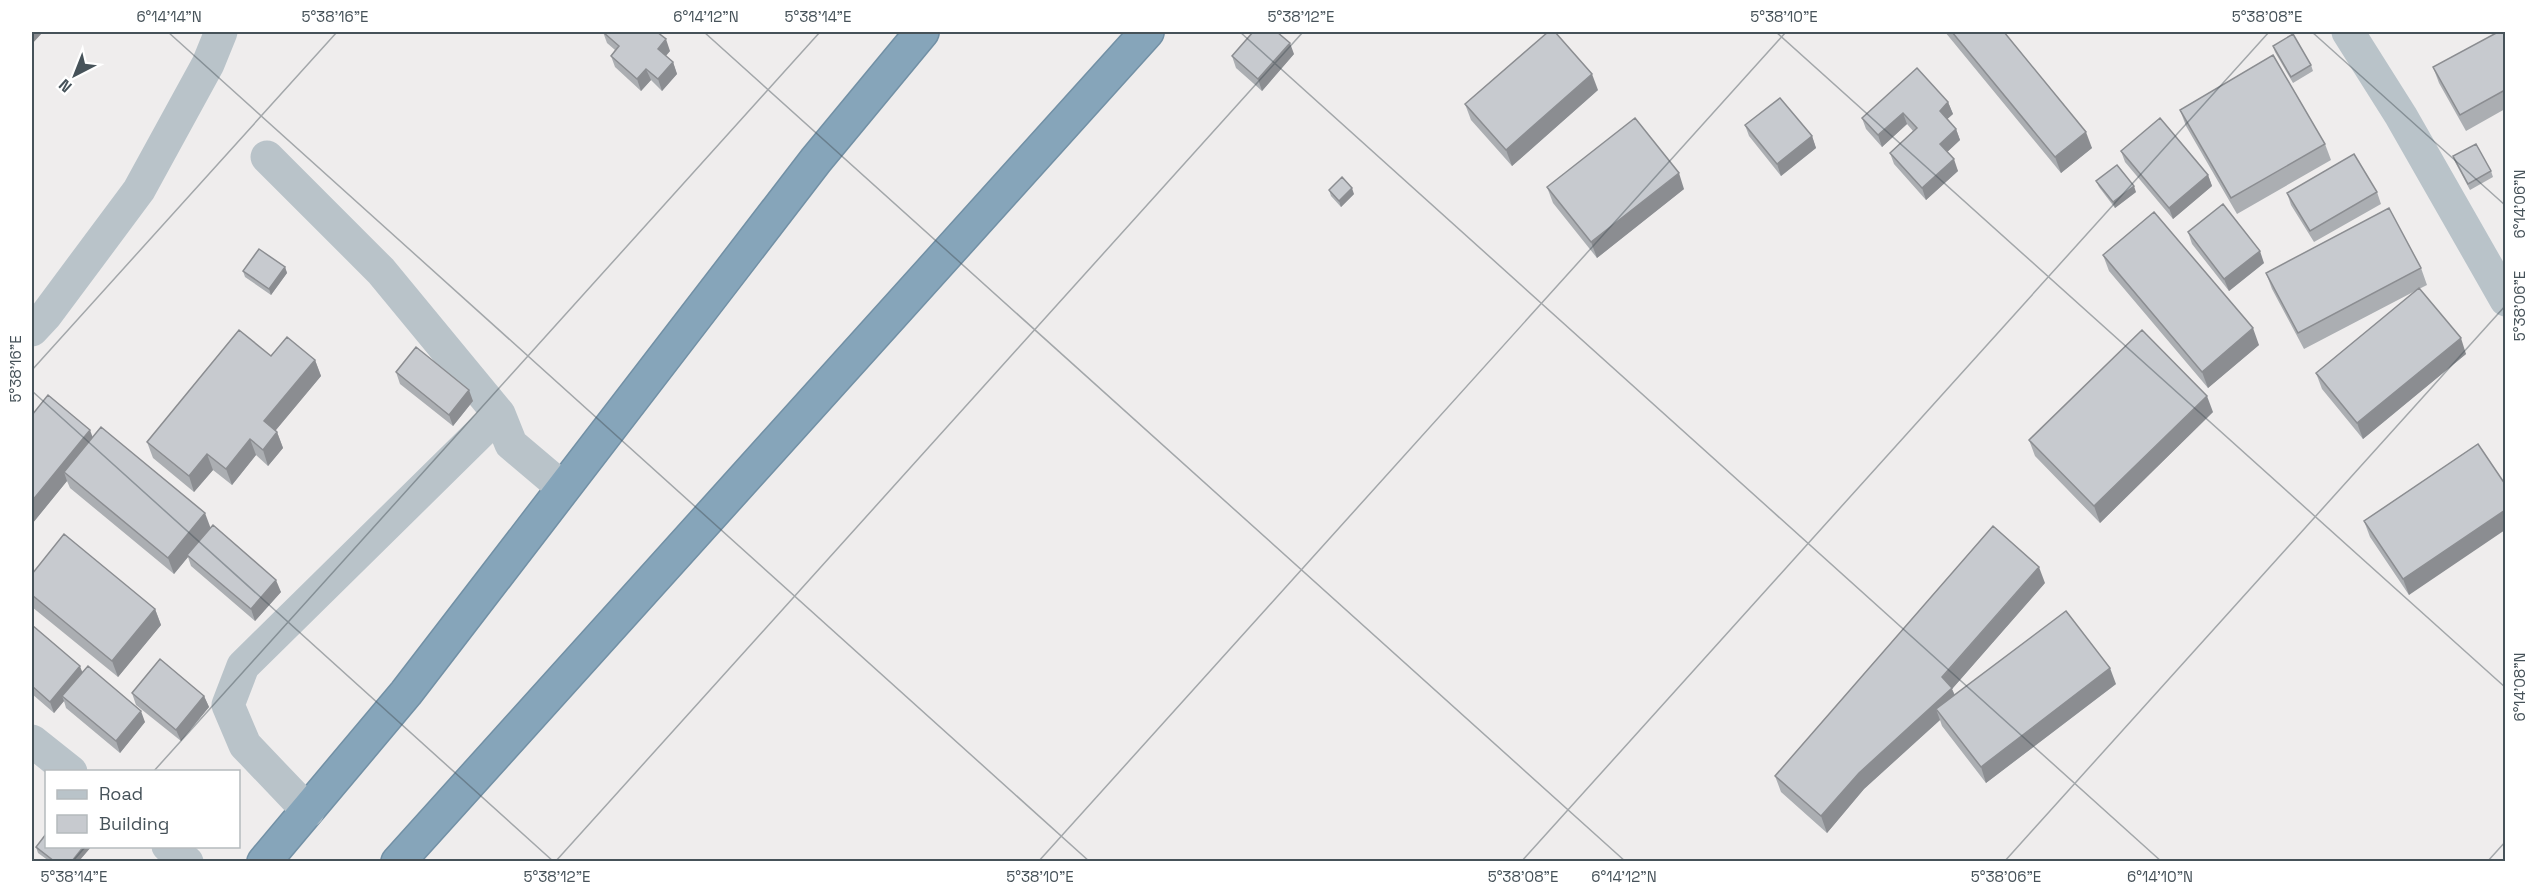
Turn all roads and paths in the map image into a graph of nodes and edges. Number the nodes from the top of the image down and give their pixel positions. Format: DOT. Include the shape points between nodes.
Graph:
graph roads {
  1 [pos="221,32"];
  2 [pos="922,32"];
  3 [pos="1147,32"];
  4 [pos="2348,32"];
  5 [pos="267,157"];
  6 [pos="2505,300"];
  7 [pos="36,316"];
  8 [pos="500,414"];
  9 [pos="563,488"];
  10 [pos="32,741"];
  11 [pos="70,770"];
  12 [pos="308,811"];
  13 [pos="171,848"];
  14 [pos="187,861"];
  15 [pos="264,861"];
  16 [pos="398,861"];
  1 -- 7 [label="street" via="208,64 139,190"];
  2 -- 9 [label="highway" via="816,160"];
  3 -- 16 [label="highway"];
  4 -- 6 [label="street" via="2401,116"];
  5 -- 8 [label="street" via="381,271"];
  8 -- 9 [label="street" via="511,444"];
  8 -- 12 [label="street" via="243,666 228,705 245,745"];
  9 -- 12 [label="highway" via="406,693"];
  10 -- 11 [label="street"];
  12 -- 15 [label="highway"];
  13 -- 14 [label="street"];
}
